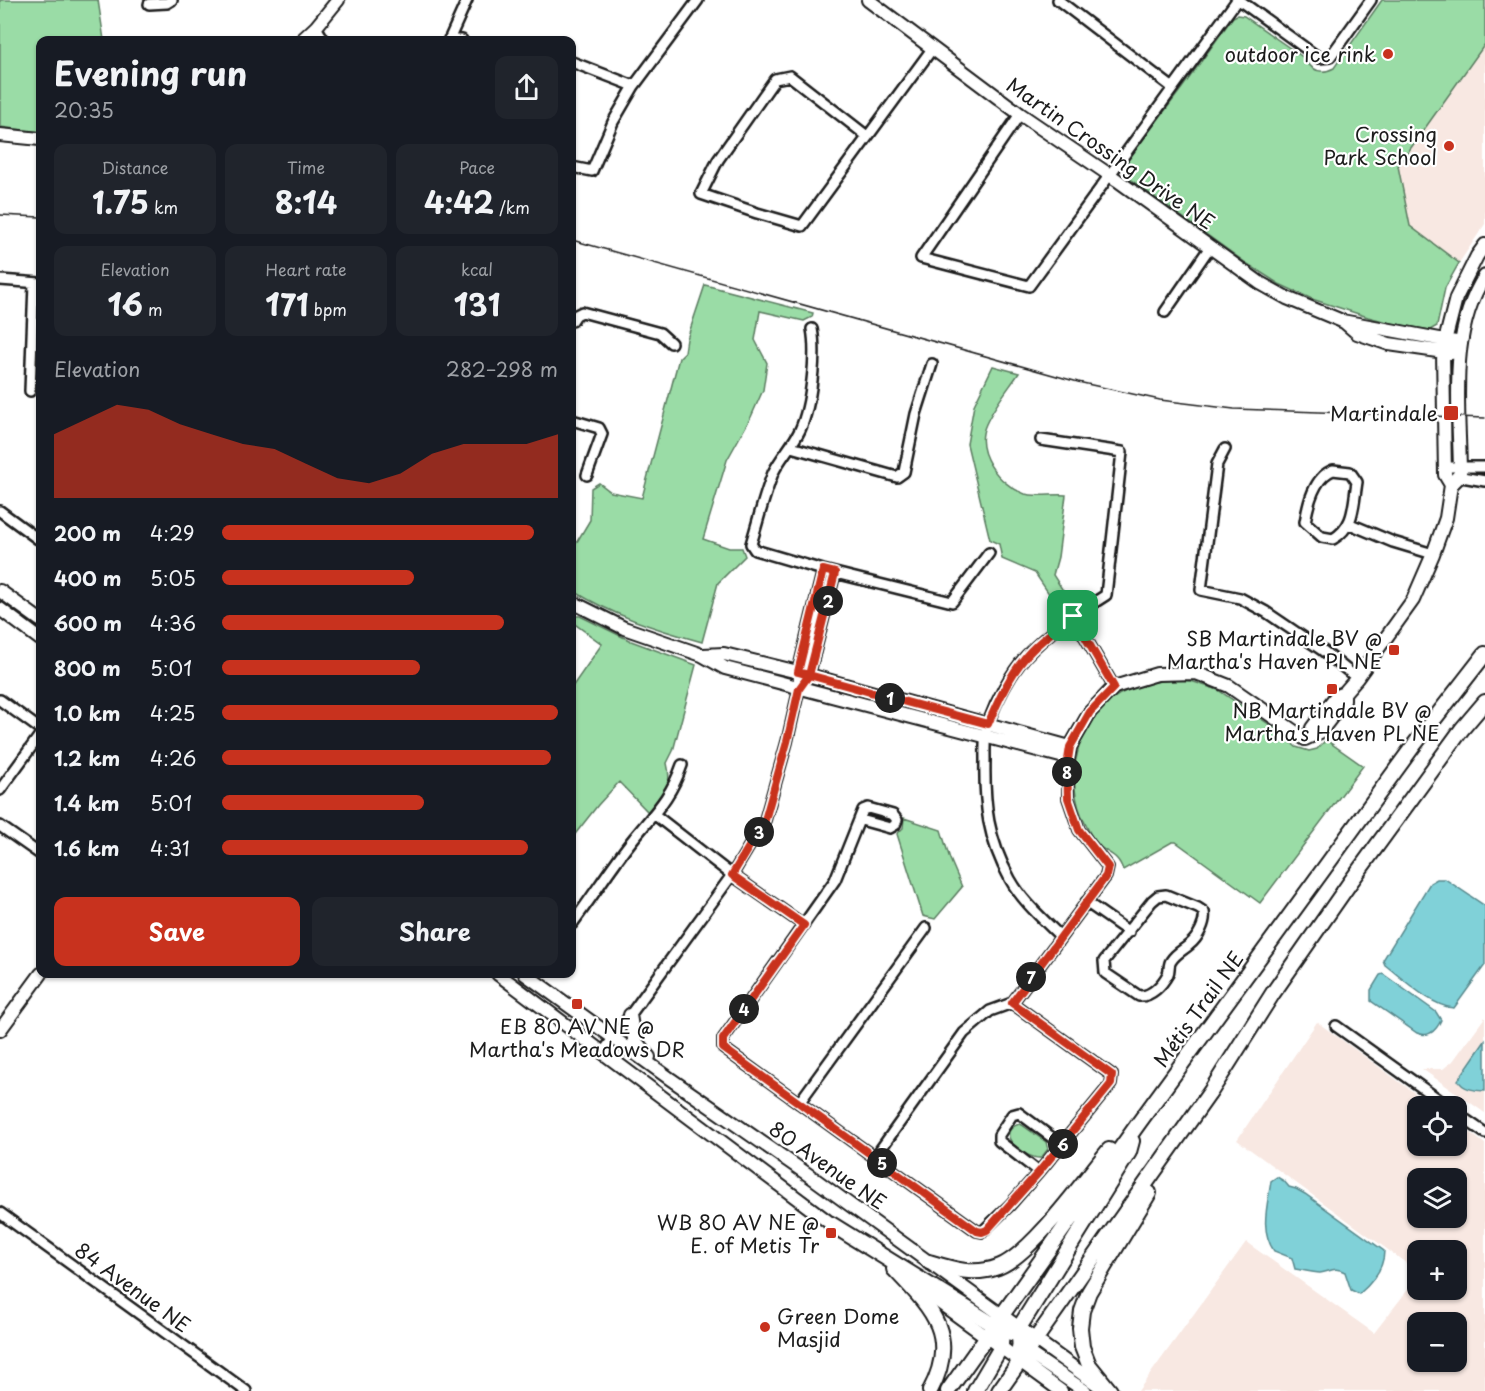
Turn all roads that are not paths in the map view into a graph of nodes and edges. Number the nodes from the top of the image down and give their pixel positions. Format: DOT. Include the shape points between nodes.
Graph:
graph roads {
  1 [pos="172,0"];
  2 [pos="338,0"];
  3 [pos="467,0"];
  4 [pos="698,0"];
  5 [pos="868,0"];
  6 [pos="1058,0"];
  7 [pos="1238,0"];
  8 [pos="1371,0"];
  9 [pos="149,4"];
  10 [pos="316,27"];
  11 [pos="307,36"];
  12 [pos="322,36"];
  13 [pos="451,36"];
  14 [pos="933,49"];
  15 [pos="576,64"];
  16 [pos="634,86"];
  17 [pos="1173,88"];
  18 [pos="1020,114"];
  19 [pos="0,135"];
  20 [pos="867,136"];
  21 [pos="36,139"];
  22 [pos="576,168"];
  23 [pos="1109,175"];
  24 [pos="1485,245"];
  25 [pos="1210,247"];
  26 [pos="1485,276"];
  27 [pos="0,280"];
  28 [pos="36,283"];
  29 [pos="36,298"];
  30 [pos="1165,312"];
  31 [pos="576,315"];
  32 [pos="812,329"];
  33 [pos="671,343"];
  34 [pos="1444,346"];
  35 [pos="1460,348"];
  36 [pos="932,364"];
  37 [pos="30,391"];
  38 [pos="576,421"];
  39 [pos="1041,440"];
  40 [pos="791,447"];
  41 [pos="1225,449"];
  42 [pos="1485,467"];
  43 [pos="1452,474"];
  44 [pos="587,475"];
  45 [pos="1485,481"];
  46 [pos="0,511"];
  47 [pos="1350,524"];
  48 [pos="36,538"];
  49 [pos="989,553"];
  50 [pos="1433,554"];
  51 [pos="823,570"];
  52 [pos="835,573"];
  53 [pos="0,591"];
  54 [pos="576,604"];
  55 [pos="0,609"];
  56 [pos="1073,616"];
  57 [pos="36,617"];
  58 [pos="36,636"];
  59 [pos="1485,654"];
  60 [pos="702,655"];
  61 [pos="803,674"];
  62 [pos="1357,678"];
  63 [pos="1114,687"];
  64 [pos="799,689"];
  65 [pos="0,700"];
  66 [pos="1485,702"];
  67 [pos="36,726"];
  68 [pos="986,730"];
  69 [pos="36,740"];
  70 [pos="1069,753"];
  71 [pos="682,765"];
  72 [pos="0,790"];
  73 [pos="655,815"];
  74 [pos="861,820"];
  75 [pos="0,826"];
  76 [pos="36,851"];
  77 [pos="732,875"];
  78 [pos="1086,902"];
  79 [pos="576,918"];
  80 [pos="804,925"];
  81 [pos="926,928"];
  82 [pos="1129,932"];
  83 [pos="1061,937"];
  84 [pos="38,978"];
  85 [pos="504,978"];
  86 [pos="530,978"];
  87 [pos="1012,1003"];
  88 [pos="630,1015"];
  89 [pos="1336,1026"];
  90 [pos="0,1030"];
  91 [pos="613,1038"];
  92 [pos="604,1051"];
  93 [pos="669,1078"];
  94 [pos="1211,1091"];
  95 [pos="1434,1096"];
  96 [pos="799,1103"];
  97 [pos="1467,1121"];
  98 [pos="1138,1124"];
  99 [pos="1485,1133"];
  100 [pos="1062,1145"];
  101 [pos="874,1157"];
  102 [pos="1039,1172"];
  103 [pos="0,1213"];
  104 [pos="831,1224"];
  105 [pos="929,1262"];
  106 [pos="894,1269"];
  107 [pos="998,1333"];
  108 [pos="1036,1339"];
  109 [pos="1021,1345"];
  110 [pos="246,1391"];
  111 [pos="930,1391"];
  112 [pos="948,1391"];
  113 [pos="975,1391"];
  114 [pos="999,1391"];
  115 [pos="1061,1391"];
  116 [pos="1085,1391"];
  117 [pos="1106,1391"];
  118 [pos="1110,1391"];
  1 -- 9 [label="street"];
  2 -- 10 [label="street"];
  3 -- 13 [label="street"];
  4 -- 16 [label="street"];
  5 -- 14 [label="street, Martin Crossing Drive NE"];
  6 -- 17 [label="street"];
  7 -- 8 [label="street" via="1319,58 1330,57"];
  7 -- 17 [label="street"];
  10 -- 11 [label="street"];
  10 -- 12 [label="street"];
  14 -- 18 [label="street, Martin Crossing Drive NE"];
  14 -- 20 [label="street"];
  15 -- 16 [label="street"];
  16 -- 22 [label="street" via="592,171"];
  17 -- 23 [label="street"];
  18 -- 23 [label="street, Martin Crossing Drive NE"];
  18 -- 23 [label="street" via="921,258 1029,286"];
  19 -- 21 [label="street"];
  20 -- 20 [label="street" via="802,226 701,194 718,160 775,79 790,76"];
  23 -- 25 [label="street, Martin Crossing Drive NE"];
  24 -- 34 [label="street" via="1456,298"];
  25 -- 30 [label="street"];
  25 -- 34 [label="street, Martin Crossing Drive NE" via="1287,298 1342,321"];
  26 -- 35 [label="street" via="1472,303"];
  27 -- 28 [label="street"];
  29 -- 37 [label="street"];
  31 -- 33 [label="street" via="582,312 660,333"];
  32 -- 40 [label="street" via="815,345 807,408"];
  34 -- 35 [label="street, Martin Crossing Drive NE"];
  34 -- 43 [label="street"];
  35 -- 43 [label="street"];
  36 -- 40 [label="street" via="904,472 897,477"];
  38 -- 44 [label="street" via="599,428 602,434"];
  39 -- 56 [label="street" via="1122,452 1106,595"];
  40 -- 51 [label="street" via="774,472 751,544 755,550"];
  41 -- 62 [label="street" via="1217,464 1201,590 1240,598 1266,612"];
  42 -- 43 [label="street"];
  43 -- 45 [label="street"];
  43 -- 50 [label="street" via="1446,518"];
  46 -- 48 [label="street"];
  47 -- 47 [label="street" via="1333,539 1322,537 1305,522 1316,485 1324,473 1350,472 1357,482"];
  47 -- 50 [label="street"];
  49 -- 52 [label="street" via="952,602"];
  50 -- 62 [label="street" via="1413,600"];
  51 -- 52 [label="street"];
  51 -- 61 [label="street"];
  52 -- 61 [label="street"];
  53 -- 57 [label="street"];
  54 -- 60 [label="street" via="624,628"];
  55 -- 58 [label="street"];
  56 -- 63 [label="street"];
  56 -- 68 [label="street" via="1024,657 1005,687"];
  59 -- 98 [label="main road, Métis Trail NE" via="1414,745"];
  60 -- 61 [label="street" via="724,654"];
  60 -- 64 [label="street" via="725,668"];
  61 -- 64 [label="street"];
  61 -- 68 [label="street"];
  62 -- 63 [label="street" via="1320,732 1305,739 1229,686 1196,673 1157,674"];
  63 -- 70 [label="street" via="1090,712"];
  64 -- 68 [label="street"];
  64 -- 77 [label="street" via="765,820"];
  65 -- 67 [label="street"];
  66 -- 94 [label="main road" via="1348,884"];
  68 -- 70 [label="street"];
  68 -- 83 [label="street" via="984,792 994,848 1011,881 1032,909"];
  69 -- 72 [label="street"];
  70 -- 78 [label="street" via="1068,798 1079,830 1108,867 1106,876"];
  71 -- 73 [label="street"];
  73 -- 77 [label="street"];
  73 -- 79 [label="street" via="635,836"];
  74 -- 80 [label="street" via="835,880"];
  75 -- 76 [label="street"];
  77 -- 80 [label="street"];
  77 -- 88 [label="street"];
  78 -- 82 [label="street"];
  78 -- 83 [label="street"];
  80 -- 96 [label="street" via="722,1044"];
  81 -- 96 [label="street"];
  82 -- 82 [label="street" via="1103,967 1105,973 1146,997 1169,973 1168,963 1189,945 1204,924 1204,912 1166,895 1158,896"];
  83 -- 87 [label="street"];
  84 -- 90 [label="street"];
  85 -- 92 [label="street, 80 Avenue NE"];
  86 -- 91 [label="street, 80 Avenue NE"];
  87 -- 100 [label="street" via="1112,1075 1111,1084"];
  87 -- 101 [label="street" via="990,1011 964,1033"];
  88 -- 91 [label="street"];
  88 -- 93 [label="street" via="634,1039"];
  89 -- 95 [label="street"];
  91 -- 92 [label="street"];
  91 -- 93 [label="street, 80 Avenue NE"];
  92 -- 104 [label="street, 80 Avenue NE"];
  93 -- 105 [label="street, 80 Avenue NE"];
  94 -- 108 [label="main road"];
  94 -- 118 [label="main road" via="1107,1261 1082,1311 1082,1347 1089,1365"];
  96 -- 101 [label="street"];
  97 -- 99 [label="street"];
  98 -- 105 [label="main road" via="1114,1143 1042,1231 1000,1267 972,1272"];
  98 -- 107 [label="main road, Métis Trail NE"];
  98 -- 109 [label="main road" via="1129,1152"];
  100 -- 102 [label="street"];
  100 -- 102 [label="street" via="1019,1113 1012,1115 999,1141"];
  101 -- 102 [label="street" via="982,1232"];
  103 -- 110 [label="street, 84 Avenue NE"];
  104 -- 106 [label="street, 80 Avenue NE"];
  104 -- 107 [label="main road"];
  105 -- 107 [label="street, 80 Avenue NE"];
  106 -- 107 [label="street, 80 Avenue NE"];
  106 -- 111 [label="main road" via="928,1304 937,1321 942,1341 941,1363"];
  107 -- 109 [label="main road"];
  107 -- 109 [label="street, 80 Avenue NE"];
  107 -- 112 [label="main road, Métis Trail NE"];
  107 -- 113 [label="main road"];
  108 -- 109 [label="main road"];
  108 -- 117 [label="street"];
  109 -- 114 [label="main road"];
  109 -- 115 [label="street, 80 Avenue NE"];
  109 -- 116 [label="street"];
}
